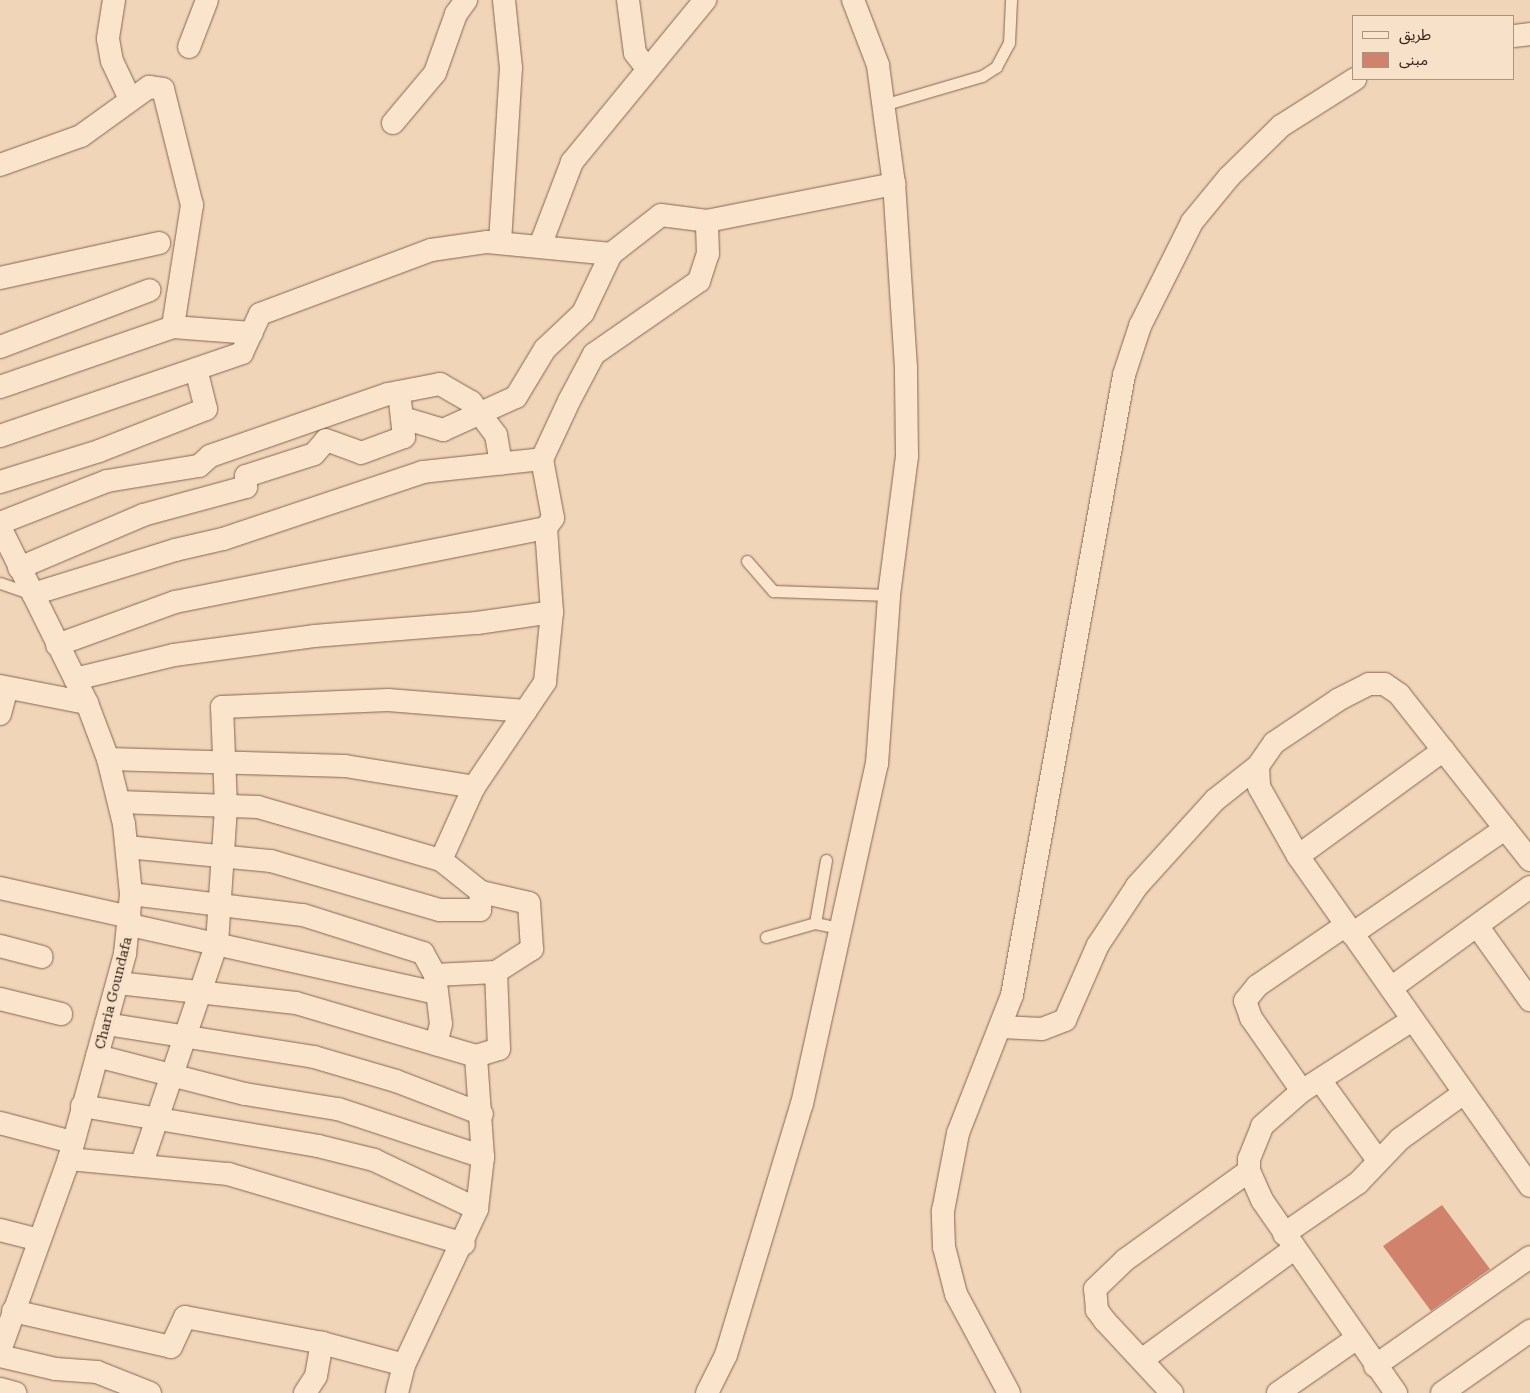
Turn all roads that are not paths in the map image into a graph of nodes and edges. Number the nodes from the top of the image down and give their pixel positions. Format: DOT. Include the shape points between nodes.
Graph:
graph roads {
  1 [pos="114,0"];
  2 [pos="207,0"];
  3 [pos="466,0"];
  4 [pos="504,0"];
  5 [pos="628,0"];
  6 [pos="705,0"];
  7 [pos="853,0"];
  8 [pos="1011,0"];
  9 [pos="1530,34"];
  10 [pos="1515,36"];
  11 [pos="189,46"];
  12 [pos="646,67"];
  13 [pos="1353,80"];
  14 [pos="130,100"];
  15 [pos="884,105"];
  16 [pos="393,122"];
  17 [pos="0,165"];
  18 [pos="894,184"];
  19 [pos="707,221"];
  20 [pos="500,242"];
  21 [pos="159,243"];
  22 [pos="540,246"];
  23 [pos="610,254"];
  24 [pos="0,278"];
  25 [pos="150,290"];
  26 [pos="173,327"];
  27 [pos="252,333"];
  28 [pos="0,347"];
  29 [pos="196,369"];
  30 [pos="0,387"];
  31 [pos="399,392"];
  32 [pos="478,412"];
  33 [pos="403,418"];
  34 [pos="0,436"];
  35 [pos="542,459"];
  36 [pos="501,464"];
  37 [pos="0,482"];
  38 [pos="0,523"];
  39 [pos="0,527"];
  40 [pos="546,528"];
  41 [pos="747,561"];
  42 [pos="19,568"];
  43 [pos="0,583"];
  44 [pos="33,594"];
  45 [pos="889,595"];
  46 [pos="552,612"];
  47 [pos="57,645"];
  48 [pos="75,679"];
  49 [pos="4,687"];
  50 [pos="86,704"];
  51 [pos="526,711"];
  52 [pos="0,714"];
  53 [pos="1444,750"];
  54 [pos="108,759"];
  55 [pos="221,762"];
  56 [pos="1258,766"];
  57 [pos="474,787"];
  58 [pos="119,802"];
  59 [pos="226,806"];
  60 [pos="1505,829"];
  61 [pos="128,847"];
  62 [pos="223,855"];
  63 [pos="1298,856"];
  64 [pos="441,860"];
  65 [pos="826,860"];
  66 [pos="1530,860"];
  67 [pos="1530,887"];
  68 [pos="0,888"];
  69 [pos="480,892"];
  70 [pos="132,894"];
  71 [pos="223,902"];
  72 [pos="130,921"];
  73 [pos="815,923"];
  74 [pos="1478,928"];
  75 [pos="1349,929"];
  76 [pos="844,930"];
  77 [pos="766,937"];
  78 [pos="217,943"];
  79 [pos="0,946"];
  80 [pos="42,957"];
  81 [pos="496,972"];
  82 [pos="118,983"];
  83 [pos="436,984"];
  84 [pos="1391,988"];
  85 [pos="204,993"];
  86 [pos="1530,1000"];
  87 [pos="2,1006"];
  88 [pos="61,1014"];
  89 [pos="1412,1020"];
  90 [pos="106,1024"];
  91 [pos="1001,1027"];
  92 [pos="188,1038"];
  93 [pos="436,1044"];
  94 [pos="97,1056"];
  95 [pos="476,1056"];
  96 [pos="173,1077"];
  97 [pos="1311,1085"];
  98 [pos="1464,1093"];
  99 [pos="82,1106"];
  100 [pos="482,1114"];
  101 [pos="160,1117"];
  102 [pos="0,1124"];
  103 [pos="70,1151"];
  104 [pos="483,1157"];
  105 [pos="1377,1159"];
  106 [pos="142,1163"];
  107 [pos="1249,1171"];
  108 [pos="1530,1186"];
  109 [pos="477,1209"];
  110 [pos="0,1230"];
  111 [pos="39,1240"];
  112 [pos="1289,1242"];
  113 [pos="464,1244"];
  114 [pos="1530,1257"];
  115 [pos="13,1311"];
  116 [pos="1530,1332"];
  117 [pos="1357,1338"];
  118 [pos="322,1343"];
  119 [pos="1,1344"];
  120 [pos="1143,1359"];
  121 [pos="404,1365"];
  122 [pos="1376,1366"];
  123 [pos="0,1389"];
  124 [pos="15,1393"];
  125 [pos="150,1393"];
  126 [pos="305,1393"];
  127 [pos="397,1393"];
  128 [pos="707,1393"];
  129 [pos="1009,1393"];
  130 [pos="1172,1393"];
  131 [pos="1278,1393"];
  132 [pos="1396,1393"];
  133 [pos="1442,1393"];
  1 -- 14 [label="street" via="108,39 112,61"];
  2 -- 11 [label="street"];
  3 -- 16 [label="street" via="456,14 435,74"];
  4 -- 20 [label="street" via="511,77"];
  5 -- 12 [label="street" via="635,54"];
  6 -- 12 [label="street"];
  7 -- 15 [label="street" via="878,65"];
  8 -- 15 [label="lane" via="1009,43 996,67 982,76"];
  9 -- 10 [label="street"];
  12 -- 22 [label="street" via="572,162"];
  13 -- 91 [label="street" via="1281,126 1228,176 1192,222 1140,326 1124,375 1018,968"];
  14 -- 17 [label="street" via="81,136"];
  14 -- 26 [label="street" via="154,85 166,94 192,205"];
  15 -- 18 [label="street"];
  18 -- 19 [label="street"];
  18 -- 45 [label="street" via="906,368 907,456"];
  19 -- 23 [label="street" via="661,215"];
  19 -- 35 [label="street" via="708,254 699,282 594,354"];
  20 -- 22 [label="street"];
  20 -- 27 [label="street" via="431,250 358,274 260,314"];
  21 -- 24 [label="street"];
  22 -- 23 [label="street"];
  23 -- 32 [label="street" via="583,313 545,349 516,398"];
  25 -- 28 [label="street"];
  26 -- 27 [label="street"];
  26 -- 30 [label="street"];
  27 -- 29 [label="street" via="242,353"];
  29 -- 34 [label="street"];
  29 -- 37 [label="street" via="206,409 99,451"];
  31 -- 32 [label="street" via="440,384 471,402"];
  31 -- 33 [label="street"];
  31 -- 38 [label="street" via="210,456 199,466 107,481"];
  32 -- 33 [label="street" via="443,430"];
  32 -- 36 [label="street" via="496,435"];
  33 -- 42 [label="street" via="404,437 361,453 326,440 314,454 246,476 246,487 143,516"];
  35 -- 36 [label="street"];
  35 -- 40 [label="street" via="553,518"];
  36 -- 44 [label="street" via="423,472 223,540 175,550"];
  39 -- 42 [label="street, Charia Goundafa"];
  40 -- 46 [label="street"];
  40 -- 47 [label="street" via="175,602"];
  41 -- 45 [label="lane" via="773,591"];
  42 -- 44 [label="street, Charia Goundafa"];
  43 -- 44 [label="lane"];
  44 -- 47 [label="street, Charia Goundafa"];
  45 -- 76 [label="street" via="877,764"];
  46 -- 48 [label="street" via="477,623 314,636 174,655"];
  46 -- 51 [label="street" via="545,682"];
  47 -- 48 [label="street, Charia Goundafa"];
  48 -- 50 [label="street, Charia Goundafa"];
  49 -- 50 [label="street"];
  49 -- 52 [label="street"];
  50 -- 54 [label="street, Charia Goundafa"];
  51 -- 55 [label="street" via="388,700 222,707"];
  51 -- 57 [label="street"];
  53 -- 56 [label="street" via="1399,694 1378,683 1309,719 1274,743"];
  53 -- 60 [label="street"];
  53 -- 63 [label="street"];
  54 -- 55 [label="street"];
  54 -- 58 [label="street, Charia Goundafa"];
  55 -- 57 [label="street" via="345,766"];
  55 -- 59 [label="street"];
  56 -- 63 [label="street" via="1259,787"];
  56 -- 91 [label="street" via="1214,800 1137,886 1098,945 1065,1020 1042,1028"];
  57 -- 64 [label="street"];
  58 -- 59 [label="street"];
  58 -- 61 [label="street, Charia Goundafa"];
  59 -- 62 [label="street"];
  59 -- 64 [label="street" via="258,807"];
  60 -- 66 [label="street"];
  60 -- 75 [label="street"];
  61 -- 62 [label="street"];
  61 -- 70 [label="street, Charia Goundafa"];
  62 -- 69 [label="street" via="271,861 440,910 480,910"];
  62 -- 71 [label="street"];
  63 -- 75 [label="street"];
  64 -- 69 [label="street"];
  65 -- 73 [label="lane"];
  67 -- 74 [label="street"];
  68 -- 72 [label="street"];
  69 -- 81 [label="street" via="529,903 532,949"];
  70 -- 71 [label="street"];
  70 -- 72 [label="street, Charia Goundafa"];
  71 -- 78 [label="street"];
  71 -- 83 [label="street" via="303,915 423,953"];
  72 -- 78 [label="street"];
  72 -- 82 [label="street, Charia Goundafa"];
  73 -- 76 [label="lane"];
  73 -- 77 [label="lane"];
  74 -- 84 [label="street"];
  74 -- 86 [label="street"];
  75 -- 84 [label="street"];
  75 -- 97 [label="street" via="1257,986 1245,1001 1250,1018"];
  76 -- 128 [label="street" via="802,1104 726,1355"];
  78 -- 83 [label="street"];
  78 -- 85 [label="street"];
  79 -- 80 [label="street"];
  81 -- 83 [label="street"];
  81 -- 95 [label="street" via="499,1049"];
  82 -- 85 [label="street"];
  82 -- 90 [label="street, Charia Goundafa"];
  83 -- 93 [label="street" via="441,1024"];
  84 -- 89 [label="street"];
  85 -- 92 [label="street"];
  85 -- 93 [label="street" via="296,1003"];
  87 -- 88 [label="street"];
  89 -- 97 [label="street"];
  89 -- 98 [label="street"];
  90 -- 92 [label="street"];
  90 -- 94 [label="street, Charia Goundafa"];
  91 -- 129 [label="street" via="958,1133 943,1211 944,1246 956,1294"];
  92 -- 96 [label="street"];
  92 -- 100 [label="street" via="314,1057 396,1081"];
  93 -- 95 [label="street"];
  94 -- 96 [label="street"];
  94 -- 99 [label="street, Charia Goundafa"];
  95 -- 100 [label="street"];
  96 -- 101 [label="street"];
  96 -- 104 [label="street" via="338,1109"];
  97 -- 105 [label="street"];
  97 -- 107 [label="street" via="1262,1126 1253,1142"];
  98 -- 105 [label="street"];
  98 -- 108 [label="street"];
  99 -- 101 [label="street"];
  99 -- 103 [label="street, Charia Goundafa"];
  100 -- 104 [label="street"];
  101 -- 106 [label="street"];
  101 -- 109 [label="street" via="374,1160"];
  102 -- 103 [label="street"];
  103 -- 106 [label="street"];
  103 -- 111 [label="street, Charia Goundafa"];
  104 -- 109 [label="street"];
  105 -- 112 [label="street" via="1358,1183"];
  106 -- 113 [label="street" via="228,1174"];
  107 -- 112 [label="street"];
  107 -- 120 [label="street" via="1099,1281 1097,1310"];
  109 -- 113 [label="street"];
  110 -- 111 [label="street"];
  111 -- 115 [label="street, Charia Goundafa"];
  112 -- 117 [label="street"];
  112 -- 120 [label="street"];
  113 -- 121 [label="street"];
  114 -- 122 [label="street"];
  115 -- 118 [label="street" via="171,1347 185,1317"];
  115 -- 119 [label="street, Charia Goundafa"];
  116 -- 133 [label="street"];
  117 -- 122 [label="street"];
  117 -- 131 [label="street"];
  118 -- 121 [label="street"];
  118 -- 126 [label="street" via="316,1376"];
  119 -- 125 [label="street" via="56,1369 97,1372"];
  120 -- 130 [label="street"];
  121 -- 127 [label="street"];
  122 -- 132 [label="street"];
  123 -- 124 [label="street"];
}
